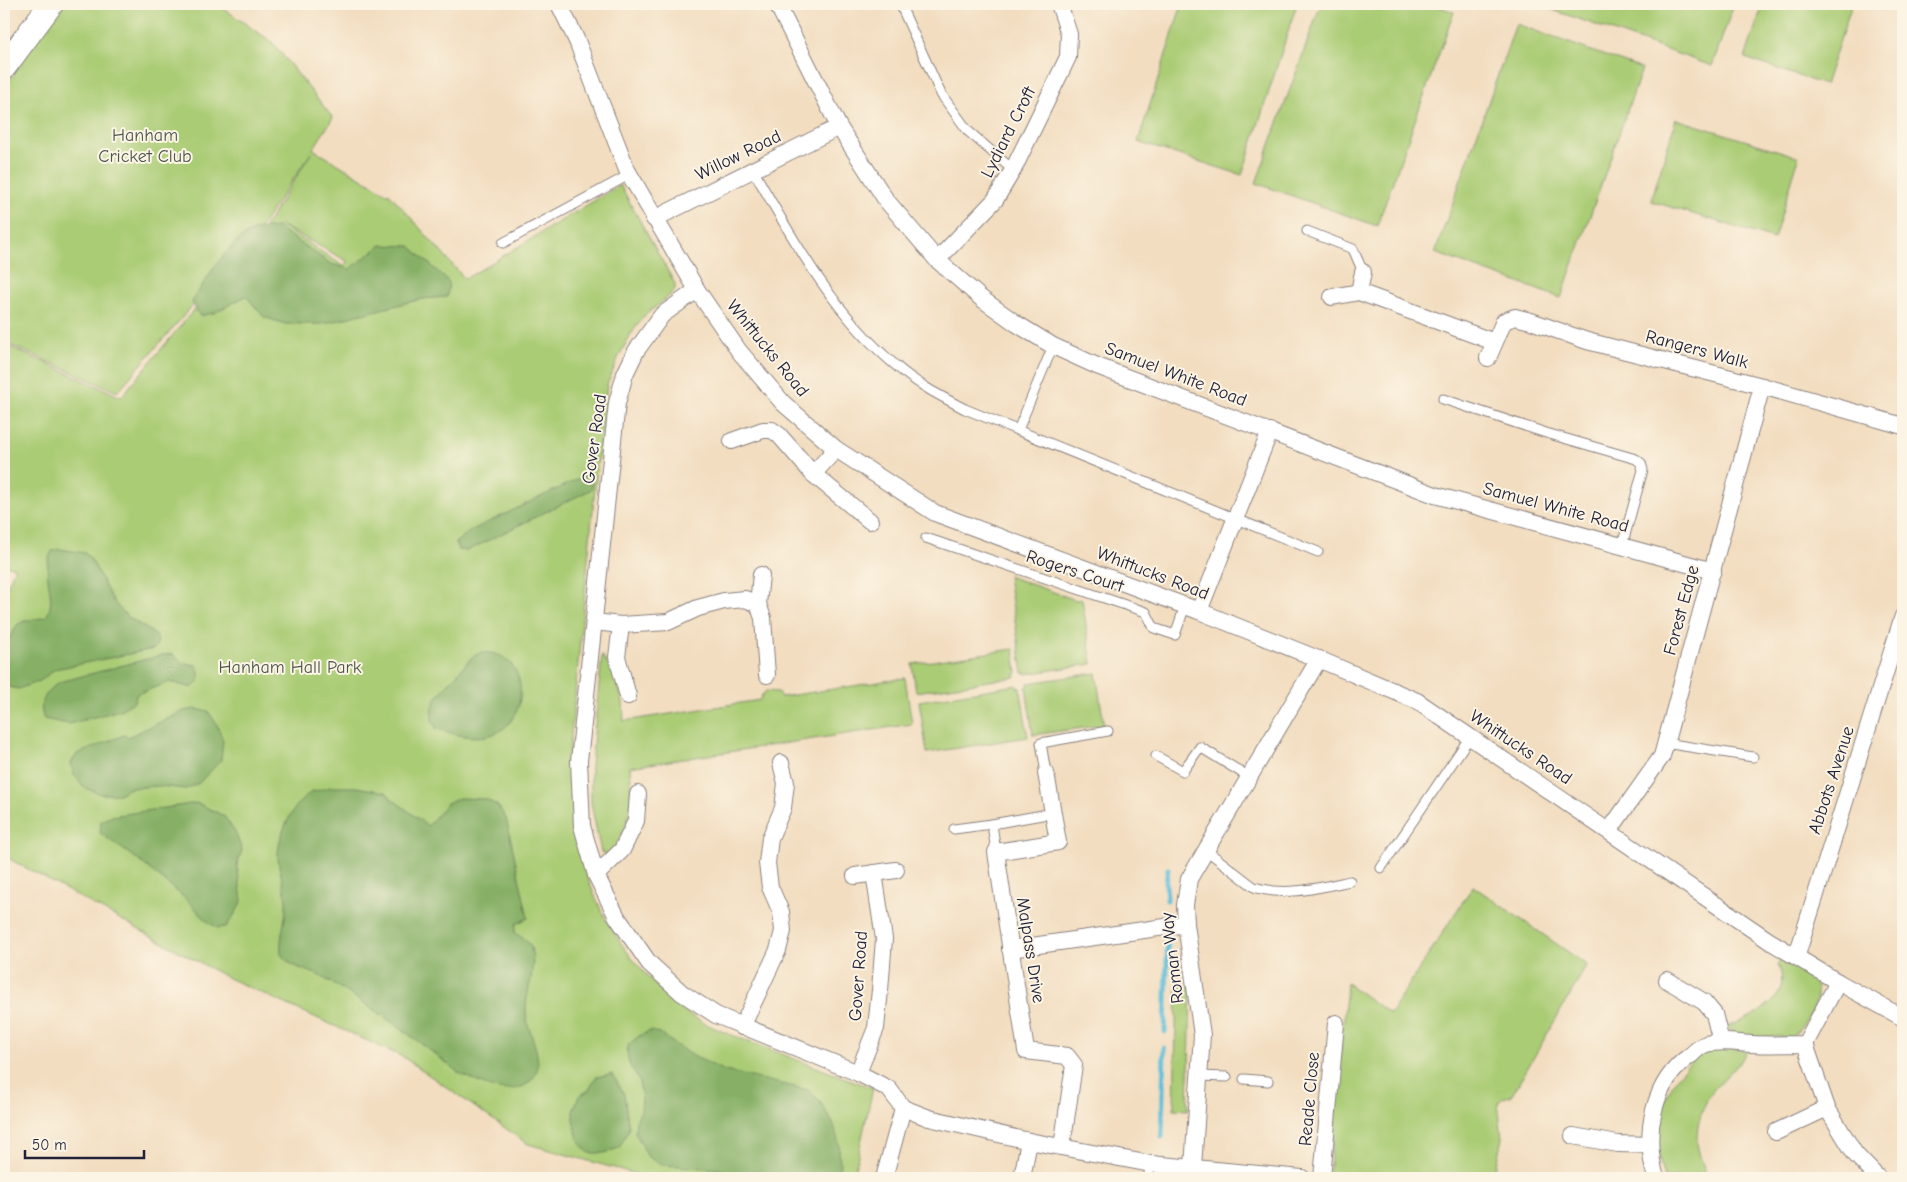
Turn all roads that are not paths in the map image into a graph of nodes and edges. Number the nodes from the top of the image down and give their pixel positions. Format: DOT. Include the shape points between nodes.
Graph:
graph roads {
  1 [pos="50,4"];
  2 [pos="559,4"];
  3 [pos="777,4"];
  4 [pos="900,4"];
  5 [pos="1059,4"];
  6 [pos="4,66"];
  7 [pos="839,126"];
  8 [pos="753,170"];
  9 [pos="1013,170"];
  10 [pos="629,175"];
  11 [pos="654,219"];
  12 [pos="1307,231"];
  13 [pos="503,243"];
  14 [pos="937,260"];
  15 [pos="1363,272"];
  16 [pos="697,290"];
  17 [pos="1359,292"];
  18 [pos="1332,297"];
  19 [pos="1494,342"];
  20 [pos="1053,346"];
  21 [pos="1488,358"];
  22 [pos="1762,386"];
  23 [pos="1443,399"];
  24 [pos="1903,426"];
  25 [pos="1018,430"];
  26 [pos="1270,430"];
  27 [pos="732,441"];
  28 [pos="836,449"];
  29 [pos="813,474"];
  30 [pos="1235,517"];
  31 [pos="870,521"];
  32 [pos="926,538"];
  33 [pos="1622,546"];
  34 [pos="1318,552"];
  35 [pos="1713,571"];
  36 [pos="760,575"];
  37 [pos="758,604"];
  38 [pos="1192,609"];
  39 [pos="1903,616"];
  40 [pos="594,622"];
  41 [pos="621,625"];
  42 [pos="1319,659"];
  43 [pos="767,675"];
  44 [pos="628,696"];
  45 [pos="1108,731"];
  46 [pos="1470,737"];
  47 [pos="1665,743"];
  48 [pos="1156,756"];
  49 [pos="1753,757"];
  50 [pos="781,763"];
  51 [pos="1046,773"];
  52 [pos="1249,776"];
  53 [pos="638,794"];
  54 [pos="1053,813"];
  55 [pos="992,824"];
  56 [pos="954,830"];
  57 [pos="1609,831"];
  58 [pos="1206,850"];
  59 [pos="996,852"];
  60 [pos="1381,868"];
  61 [pos="896,870"];
  62 [pos="874,874"];
  63 [pos="596,875"];
  64 [pos="855,876"];
  65 [pos="1350,881"];
  66 [pos="1186,924"];
  67 [pos="1010,949"];
  68 [pos="1797,955"];
  69 [pos="1666,980"];
  70 [pos="1838,982"];
  71 [pos="1903,1018"];
  72 [pos="1336,1023"];
  73 [pos="742,1027"];
  74 [pos="1721,1042"];
  75 [pos="1805,1044"];
  76 [pos="858,1073"];
  77 [pos="1199,1076"];
  78 [pos="1227,1077"];
  79 [pos="1244,1079"];
  80 [pos="1268,1081"];
  81 [pos="903,1108"];
  82 [pos="1827,1108"];
  83 [pos="1776,1132"];
  84 [pos="1573,1136"];
  85 [pos="1029,1141"];
  86 [pos="1650,1145"];
  87 [pos="1062,1147"];
  88 [pos="1193,1167"];
  89 [pos="1150,1171"];
  90 [pos="884,1178"];
  91 [pos="1022,1178"];
  92 [pos="1302,1178"];
  93 [pos="1322,1178"];
  94 [pos="1656,1178"];
  95 [pos="1878,1178"];
  1 -- 6 [label="street"];
  2 -- 10 [label="street, Whittucks Road"];
  3 -- 7 [label="street, Samuel White Road"];
  4 -- 9 [label="lane" via="940,94 968,131"];
  5 -- 9 [label="street, Lydiard Croft" via="1069,34 1068,57"];
  7 -- 8 [label="street, Willow Road"];
  7 -- 14 [label="street, Samuel White Road" via="886,200"];
  8 -- 11 [label="street, Willow Road"];
  8 -- 25 [label="lane" via="804,257 867,339 933,393"];
  9 -- 14 [label="street, Lydiard Croft" via="995,200"];
  10 -- 11 [label="street, Whittucks Road"];
  10 -- 13 [label="lane"];
  11 -- 16 [label="street, Whittucks Road"];
  12 -- 15 [label="lane" via="1353,249"];
  14 -- 20 [label="street, Samuel White Road" via="982,300"];
  15 -- 17 [label="street"];
  16 -- 28 [label="street, Whittucks Road" via="739,351 783,403"];
  16 -- 40 [label="street, Gover Road" via="662,315 636,351 625,374 617,403"];
  17 -- 18 [label="street"];
  17 -- 19 [label="street"];
  19 -- 21 [label="street, Rangers Walk"];
  19 -- 22 [label="street, Rangers Walk" via="1504,321 1515,317 1587,341"];
  20 -- 25 [label="lane"];
  20 -- 26 [label="street, Samuel White Road" via="1097,366"];
  22 -- 24 [label="street, Rangers Walk"];
  22 -- 35 [label="street, Forest Edge"];
  23 -- 33 [label="lane" via="1641,463 1643,470"];
  25 -- 30 [label="lane"];
  26 -- 30 [label="street"];
  26 -- 33 [label="street, Samuel White Road" via="1435,495"];
  27 -- 29 [label="street" via="772,430"];
  28 -- 29 [label="street"];
  28 -- 38 [label="street, Whittucks Road" via="935,513"];
  29 -- 31 [label="street"];
  30 -- 34 [label="lane"];
  30 -- 38 [label="street"];
  32 -- 38 [label="lane, Rogers Court" via="1146,612 1154,628 1175,636"];
  33 -- 35 [label="street, Samuel White Road"];
  35 -- 47 [label="street, Forest Edge"];
  36 -- 37 [label="street"];
  37 -- 41 [label="street" via="744,599 724,601 698,608 668,622"];
  37 -- 43 [label="street" via="763,618"];
  38 -- 42 [label="street, Whittucks Road"];
  39 -- 68 [label="street, Abbots Avenue"];
  40 -- 41 [label="street"];
  40 -- 63 [label="street, Gover Road" via="579,761 582,826"];
  41 -- 44 [label="street" via="618,657"];
  42 -- 46 [label="street, Whittucks Road" via="1416,701"];
  42 -- 52 [label="street, Roman Way"];
  45 -- 51 [label="lane" via="1041,743"];
  46 -- 57 [label="street, Whittucks Road"];
  46 -- 60 [label="lane"];
  47 -- 49 [label="lane"];
  47 -- 57 [label="street, Forest Edge" via="1662,756"];
  48 -- 52 [label="lane" via="1183,771 1200,747"];
  50 -- 73 [label="street" via="786,784 783,808 770,838 767,863 770,887 781,912 783,931 778,950"];
  51 -- 54 [label="street"];
  52 -- 58 [label="street, Roman Way"];
  53 -- 63 [label="street" via="636,821 622,850"];
  54 -- 55 [label="lane"];
  54 -- 59 [label="street" via="1058,842"];
  55 -- 56 [label="lane"];
  55 -- 59 [label="lane"];
  57 -- 68 [label="street, Whittucks Road" via="1768,940"];
  58 -- 65 [label="lane" via="1260,889 1300,891"];
  58 -- 66 [label="street, Roman Way" via="1189,878"];
  59 -- 67 [label="street, Malpass Drive"];
  61 -- 62 [label="street"];
  62 -- 64 [label="street"];
  62 -- 76 [label="street, Gover Road" via="884,940 880,990 876,1028"];
  63 -- 73 [label="street, Gover Road" via="617,917 649,963 682,993"];
  66 -- 67 [label="street"];
  66 -- 77 [label="street, Roman Way" via="1202,1035"];
  67 -- 87 [label="street, Malpass Drive" via="1026,1051 1067,1056 1074,1065"];
  68 -- 70 [label="street, Whittucks Road"];
  69 -- 74 [label="street" via="1704,1002 1714,1014"];
  70 -- 71 [label="street, Whittucks Road"];
  70 -- 75 [label="street"];
  72 -- 93 [label="street, Reade Close"];
  73 -- 76 [label="street, Gover Road"];
  74 -- 75 [label="street"];
  74 -- 86 [label="street" via="1705,1044 1684,1059 1661,1087 1653,1114"];
  75 -- 82 [label="street"];
  76 -- 81 [label="street" via="889,1089"];
  77 -- 78 [label="lane"];
  77 -- 88 [label="street, Roman Way"];
  79 -- 80 [label="lane"];
  81 -- 85 [label="street" via="928,1118"];
  81 -- 90 [label="street"];
  82 -- 83 [label="street"];
  82 -- 95 [label="street" via="1856,1154"];
  84 -- 86 [label="street" via="1618,1144"];
  85 -- 87 [label="street"];
  85 -- 91 [label="street"];
  86 -- 94 [label="street"];
  87 -- 89 [label="street"];
  88 -- 89 [label="street"];
  88 -- 92 [label="street"];
}
